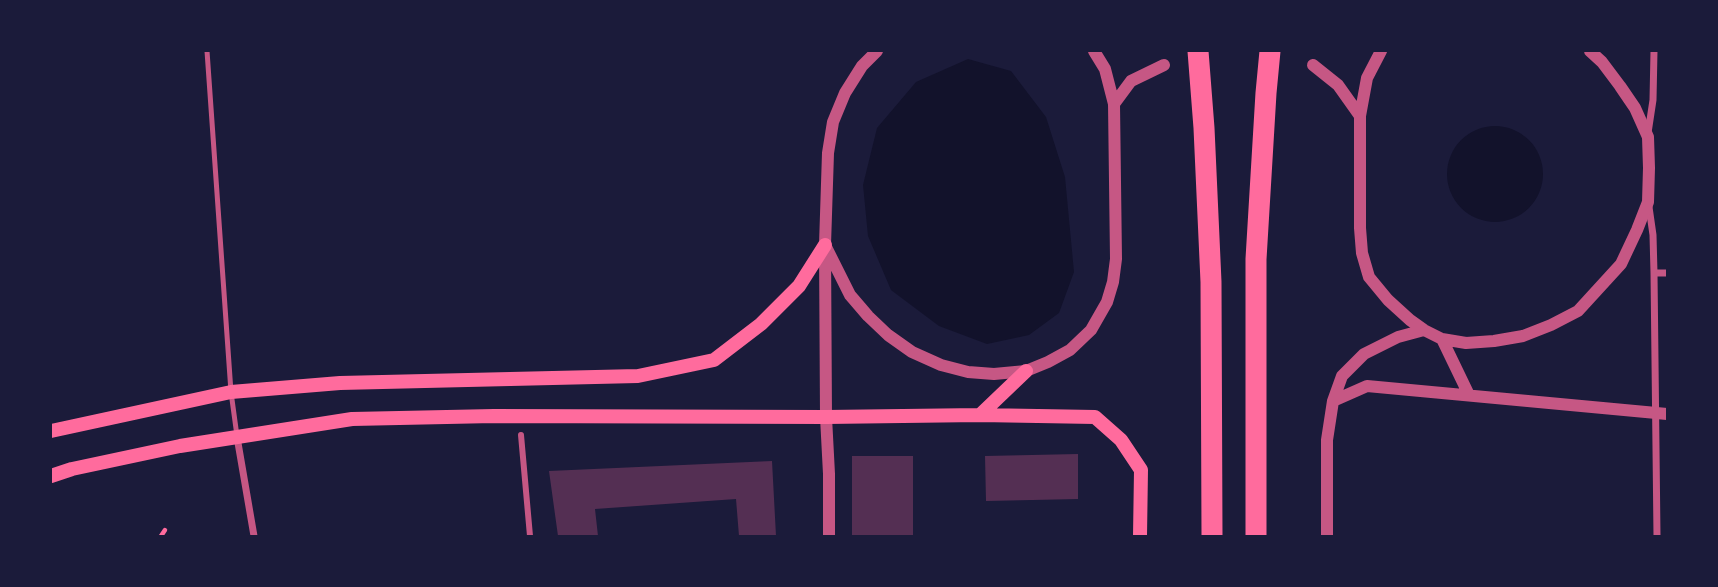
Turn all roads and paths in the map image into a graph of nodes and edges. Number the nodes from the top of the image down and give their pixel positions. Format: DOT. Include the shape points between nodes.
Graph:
graph roads {
  1 [pos="207,51"];
  2 [pos="877,51"];
  3 [pos="1094,51"];
  4 [pos="1198,51"];
  5 [pos="1270,51"];
  6 [pos="1381,51"];
  7 [pos="1590,51"];
  8 [pos="1654,51"];
  9 [pos="1164,65"];
  10 [pos="1313,65"];
  11 [pos="1114,104"];
  12 [pos="1360,116"];
  13 [pos="1648,137"];
  14 [pos="1648,202"];
  15 [pos="825,245"];
  16 [pos="1654,273"];
  17 [pos="1667,273"];
  18 [pos="1424,330"];
  19 [pos="1442,339"];
  20 [pos="1026,371"];
  21 [pos="231,392"];
  22 [pos="1469,395"];
  23 [pos="1333,401"];
  24 [pos="1661,414"];
  25 [pos="980,415"];
  26 [pos="826,417"];
  27 [pos="51,431"];
  28 [pos="521,435"];
  29 [pos="237,436"];
  30 [pos="51,476"];
  31 [pos="164,530"];
  32 [pos="161,536"];
  33 [pos="254,536"];
  34 [pos="530,536"];
  35 [pos="829,536"];
  36 [pos="1140,536"];
  37 [pos="1212,536"];
  38 [pos="1256,536"];
  39 [pos="1327,536"];
  40 [pos="1657,536"];
  1 -- 21 [label="lane"];
  2 -- 15 [label="street" via="845,93 833,122"];
  3 -- 11 [label="street" via="1105,69"];
  4 -- 37 [label="highway" via="1211,282"];
  5 -- 38 [label="highway" via="1256,259"];
  6 -- 12 [label="street" via="1367,78"];
  7 -- 13 [label="street" via="1635,108"];
  8 -- 13 [label="street"];
  9 -- 11 [label="street" via="1131,81"];
  10 -- 12 [label="street" via="1338,85"];
  11 -- 20 [label="street" via="1116,259 1107,302 1091,330 1070,350"];
  12 -- 18 [label="street" via="1362,254 1369,276 1388,300"];
  13 -- 14 [label="street"];
  14 -- 16 [label="street"];
  14 -- 19 [label="street" via="1620,264 1578,311 1523,336 1466,343"];
  15 -- 20 [label="street" via="849,295 912,352 968,372"];
  15 -- 21 [label="main road" via="799,286 715,360 638,376 340,383"];
  15 -- 26 [label="street"];
  16 -- 17 [label="street"];
  16 -- 24 [label="street"];
  18 -- 19 [label="street"];
  18 -- 23 [label="street" via="1364,354 1342,376"];
  19 -- 22 [label="street"];
  20 -- 25 [label="main road"];
  21 -- 27 [label="main road"];
  21 -- 29 [label="lane"];
  22 -- 23 [label="street" via="1367,386"];
  22 -- 24 [label="street"];
  23 -- 39 [label="street" via="1327,440"];
  24 -- 40 [label="street"];
  25 -- 26 [label="main road"];
  25 -- 36 [label="main road" via="1095,417 1121,440 1141,470"];
  26 -- 29 [label="main road" via="352,419"];
  26 -- 35 [label="street"];
  28 -- 34 [label="street"];
  29 -- 30 [label="main road"];
  29 -- 33 [label="street"];
  31 -- 32 [label="path"];
}
